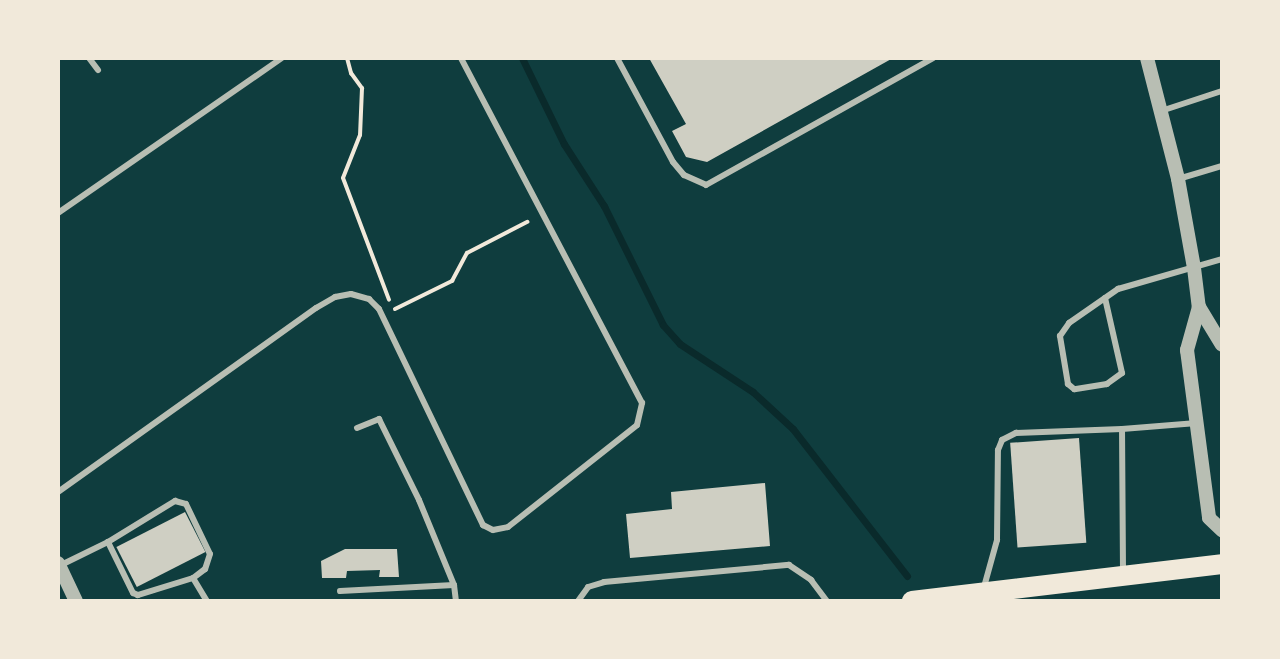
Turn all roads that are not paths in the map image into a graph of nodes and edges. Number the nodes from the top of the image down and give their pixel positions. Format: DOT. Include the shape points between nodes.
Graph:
graph roads {
  1 [pos="89,58"];
  2 [pos="282,58"];
  3 [pos="461,58"];
  4 [pos="617,58"];
  5 [pos="933,58"];
  6 [pos="1147,58"];
  7 [pos="98,70"];
  8 [pos="1222,91"];
  9 [pos="1161,111"];
  10 [pos="1222,166"];
  11 [pos="1178,179"];
  12 [pos="58,213"];
  13 [pos="1222,259"];
  14 [pos="1194,268"];
  15 [pos="1105,298"];
  16 [pos="1199,307"];
  17 [pos="1222,345"];
  18 [pos="1197,423"];
  19 [pos="357,428"];
  20 [pos="1122,429"];
  21 [pos="58,492"];
  22 [pos="1222,530"];
  23 [pos="108,542"];
  24 [pos="58,564"];
  25 [pos="1222,564"];
  26 [pos="1123,575"];
  27 [pos="193,578"];
  28 [pos="454,585"];
  29 [pos="340,591"];
  30 [pos="982,592"];
  31 [pos="76,601"];
  32 [pos="207,601"];
  33 [pos="456,601"];
  34 [pos="578,601"];
  35 [pos="827,601"];
  36 [pos="912,601"];
  1 -- 7 [label="lane"];
  2 -- 12 [label="lane"];
  3 -- 21 [label="lane" via="642,403 637,425 508,527 493,530 483,525 379,309 369,299 351,294 316,308"];
  4 -- 5 [label="lane" via="673,162 684,175 706,185"];
  6 -- 9 [label="street"];
  8 -- 9 [label="lane"];
  9 -- 11 [label="street"];
  10 -- 11 [label="lane"];
  11 -- 14 [label="street"];
  13 -- 14 [label="lane"];
  14 -- 15 [label="lane" via="1137,282"];
  14 -- 16 [label="street"];
  15 -- 15 [label="lane" via="1069,323 1060,336 1068,384 1074,389 1107,384 1122,373"];
  16 -- 17 [label="street"];
  16 -- 18 [label="street" via="1187,350"];
  18 -- 20 [label="lane"];
  18 -- 22 [label="street" via="1209,518"];
  19 -- 28 [label="lane" via="379,419"];
  20 -- 26 [label="lane"];
  20 -- 30 [label="lane" via="1016,433 1002,440 997,540"];
  23 -- 24 [label="lane"];
  23 -- 27 [label="lane" via="133,593"];
  23 -- 27 [label="lane" via="175,501 186,504 210,554 205,569"];
  24 -- 31 [label="street"];
  25 -- 26 [label="main road"];
  26 -- 30 [label="main road"];
  27 -- 32 [label="lane"];
  28 -- 29 [label="lane"];
  28 -- 33 [label="lane"];
  30 -- 36 [label="main road"];
  34 -- 35 [label="lane" via="588,587 604,582 789,565"];
}
